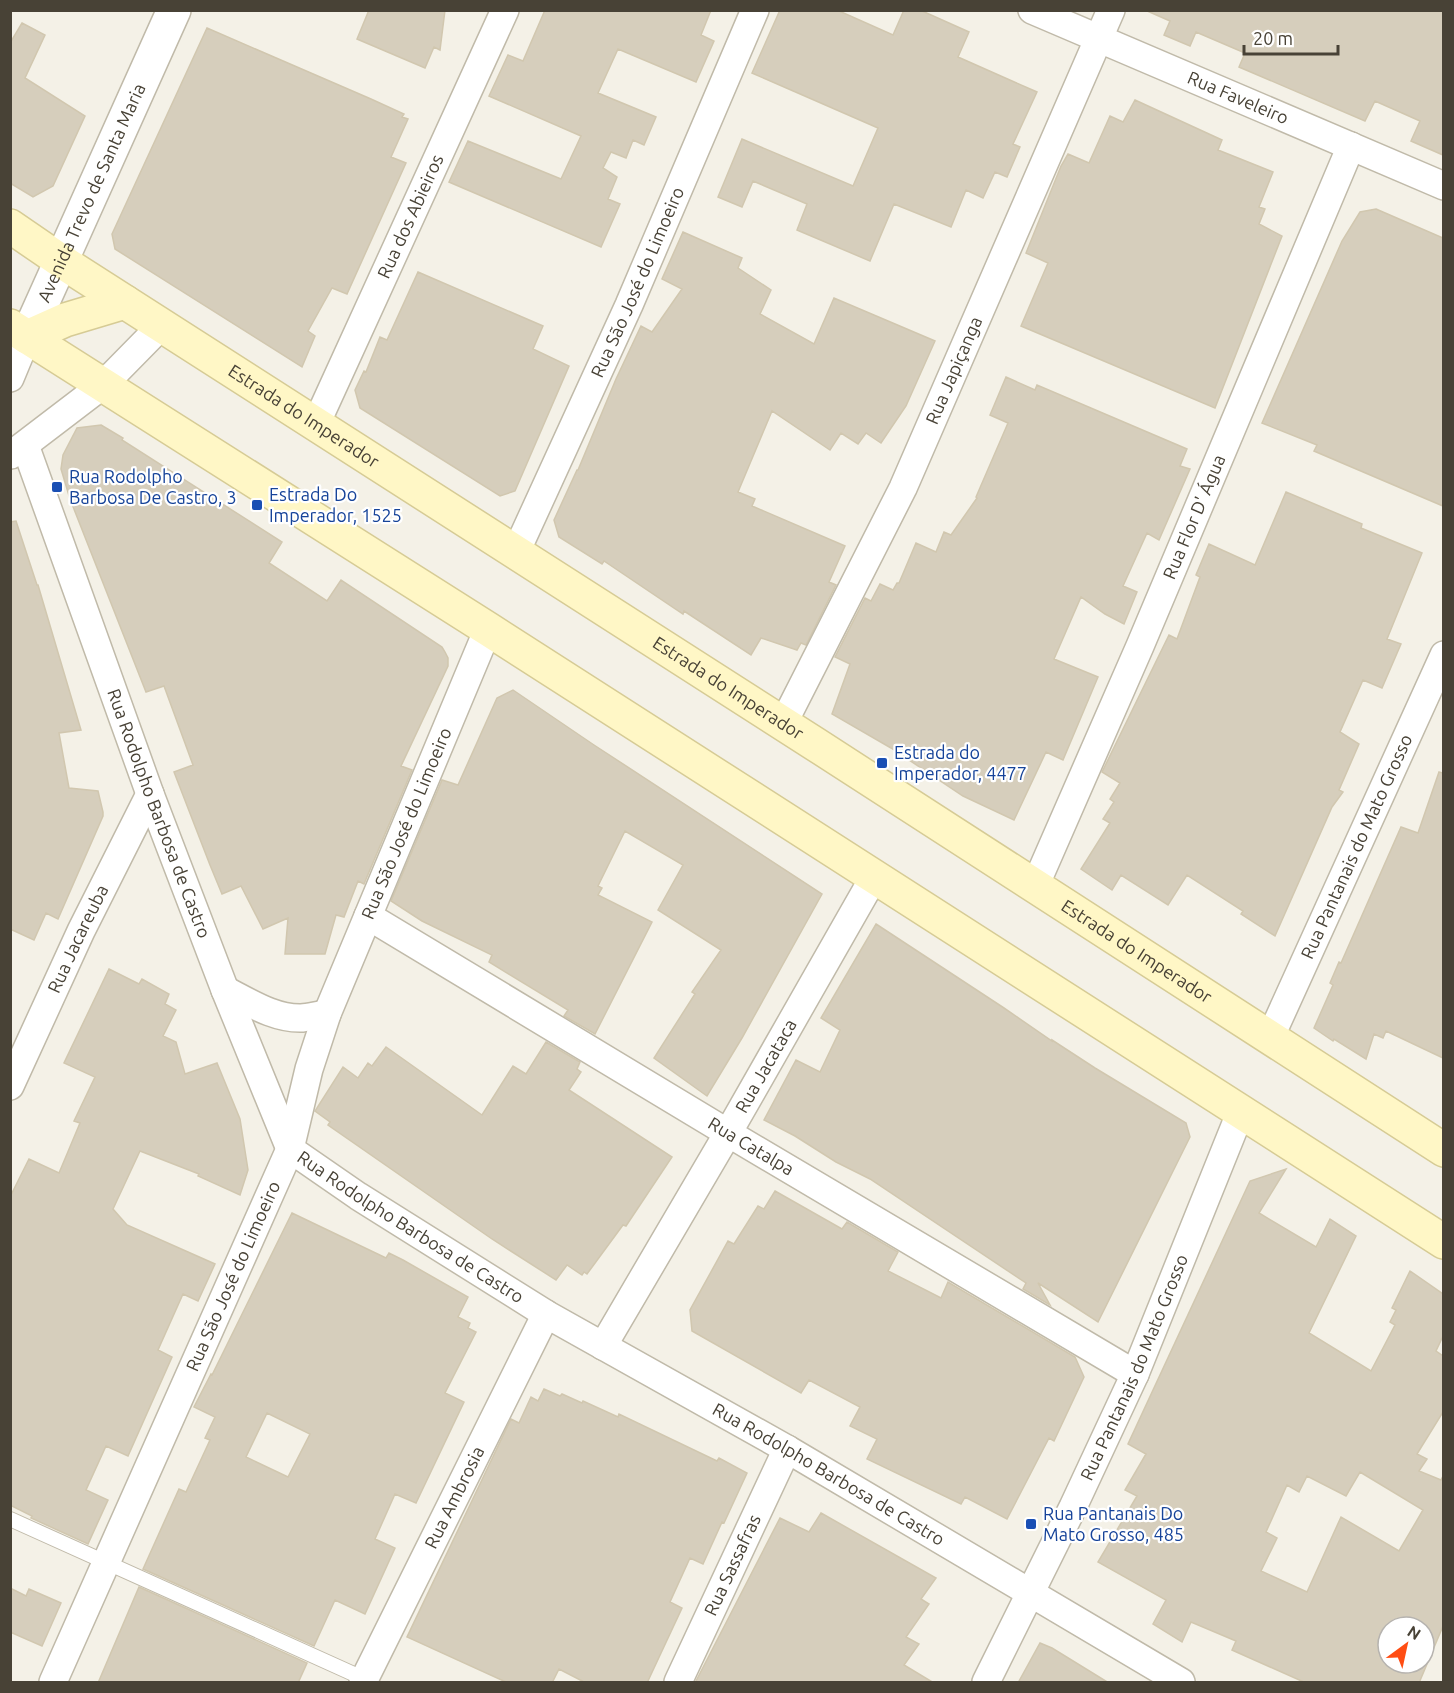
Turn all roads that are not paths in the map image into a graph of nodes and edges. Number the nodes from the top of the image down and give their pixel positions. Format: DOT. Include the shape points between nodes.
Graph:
graph roads {
  1 [pos="174,10"];
  2 [pos="505,10"];
  3 [pos="755,10"];
  4 [pos="1032,10"];
  5 [pos="1111,10"];
  6 [pos="1098,39"];
  7 [pos="1351,146"];
  8 [pos="1443,186"];
  9 [pos="10,226"];
  10 [pos="61,261"];
  11 [pos="125,302"];
  12 [pos="162,325"];
  13 [pos="19,331"];
  14 [pos="10,378"];
  15 [pos="104,384"];
  16 [pos="316,424"];
  17 [pos="18,450"];
  18 [pos="516,552"];
  19 [pos="488,629"];
  20 [pos="1443,655"];
  21 [pos="783,724"];
  22 [pos="150,794"];
  23 [pos="874,877"];
  24 [pos="1035,885"];
  25 [pos="368,916"];
  26 [pos="225,990"];
  27 [pos="327,1014"];
  28 [pos="1270,1038"];
  29 [pos="10,1086"];
  30 [pos="1241,1112"];
  31 [pos="728,1133"];
  32 [pos="290,1149"];
  33 [pos="1443,1150"];
  34 [pos="1443,1242"];
  35 [pos="546,1314"];
  36 [pos="603,1346"];
  37 [pos="1135,1374"];
  38 [pos="786,1449"];
  39 [pos="10,1519"];
  40 [pos="106,1562"];
  41 [pos="1029,1593"];
  42 [pos="366,1681"];
  43 [pos="53,1683"];
  44 [pos="678,1683"];
  45 [pos="986,1683"];
  46 [pos="1181,1683"];
  1 -- 10 [label="street, Avenida Trevo de Santa Maria"];
  2 -- 16 [label="street, Rua dos Abieiros"];
  3 -- 18 [label="street, Rua São José do Limoeiro" via="629,305"];
  4 -- 6 [label="street, Rua Faveleiro"];
  5 -- 6 [label="street, Rua Japiçanga"];
  6 -- 7 [label="street, Rua Faveleiro"];
  6 -- 21 [label="street, Rua Japiçanga" via="903,488"];
  7 -- 8 [label="street, Rua Faveleiro"];
  7 -- 24 [label="street, Rua Flor D' Água"];
  9 -- 10 [label="main road, Estrada do Imperador"];
  10 -- 11 [label="main road, Estrada do Imperador"];
  10 -- 13 [label="street, Avenida Trevo de Santa Maria"];
  11 -- 12 [label="main road, Estrada do Imperador"];
  11 -- 13 [label="main road"];
  12 -- 15 [label="street"];
  12 -- 16 [label="main road, Estrada do Imperador"];
  13 -- 14 [label="street, Avenida Trevo de Santa Maria"];
  13 -- 15 [label="main road"];
  15 -- 17 [label="street"];
  15 -- 19 [label="main road"];
  16 -- 18 [label="main road, Estrada do Imperador"];
  17 -- 22 [label="street, Rua Rodolpho Barbosa de Castro"];
  18 -- 21 [label="main road, Estrada do Imperador"];
  19 -- 23 [label="main road"];
  19 -- 25 [label="street, Rua São José do Limoeiro"];
  20 -- 28 [label="street, Rua Pantanais do Mato Grosso"];
  21 -- 24 [label="main road, Estrada do Imperador"];
  22 -- 26 [label="street, Rua Rodolpho Barbosa de Castro"];
  22 -- 29 [label="street, Rua Jacareuba"];
  23 -- 30 [label="main road"];
  23 -- 31 [label="street, Rua Jacataca"];
  24 -- 28 [label="main road, Estrada do Imperador"];
  25 -- 27 [label="street, Rua São José do Limoeiro"];
  25 -- 31 [label="street, Rua Catalpa"];
  26 -- 27 [label="street" via="281,1016"];
  26 -- 32 [label="street, Rua Rodolpho Barbosa de Castro"];
  27 -- 32 [label="street, Rua São José do Limoeiro"];
  28 -- 33 [label="main road, Estrada do Imperador"];
  30 -- 34 [label="main road"];
  30 -- 37 [label="street, Rua Pantanais do Mato Grosso"];
  31 -- 36 [label="street, Rua Jacataca"];
  31 -- 37 [label="street, Rua Catalpa"];
  32 -- 35 [label="street, Rua Rodolpho Barbosa de Castro"];
  32 -- 40 [label="street, Rua São José do Limoeiro"];
  35 -- 36 [label="street, Rua Rodolpho Barbosa de Castro"];
  35 -- 42 [label="street, Rua Ambrosia"];
  36 -- 38 [label="street, Rua Rodolpho Barbosa de Castro"];
  37 -- 41 [label="street, Rua Pantanais do Mato Grosso"];
  38 -- 41 [label="street, Rua Rodolpho Barbosa de Castro"];
  38 -- 44 [label="street, Rua Sassafras"];
  39 -- 40 [label="lane"];
  40 -- 42 [label="lane"];
  40 -- 43 [label="street, Rua São José do Limoeiro"];
  41 -- 45 [label="street, Rua Pantanais do Mato Grosso"];
  41 -- 46 [label="street, Rua Rodolpho Barbosa de Castro"];
}
